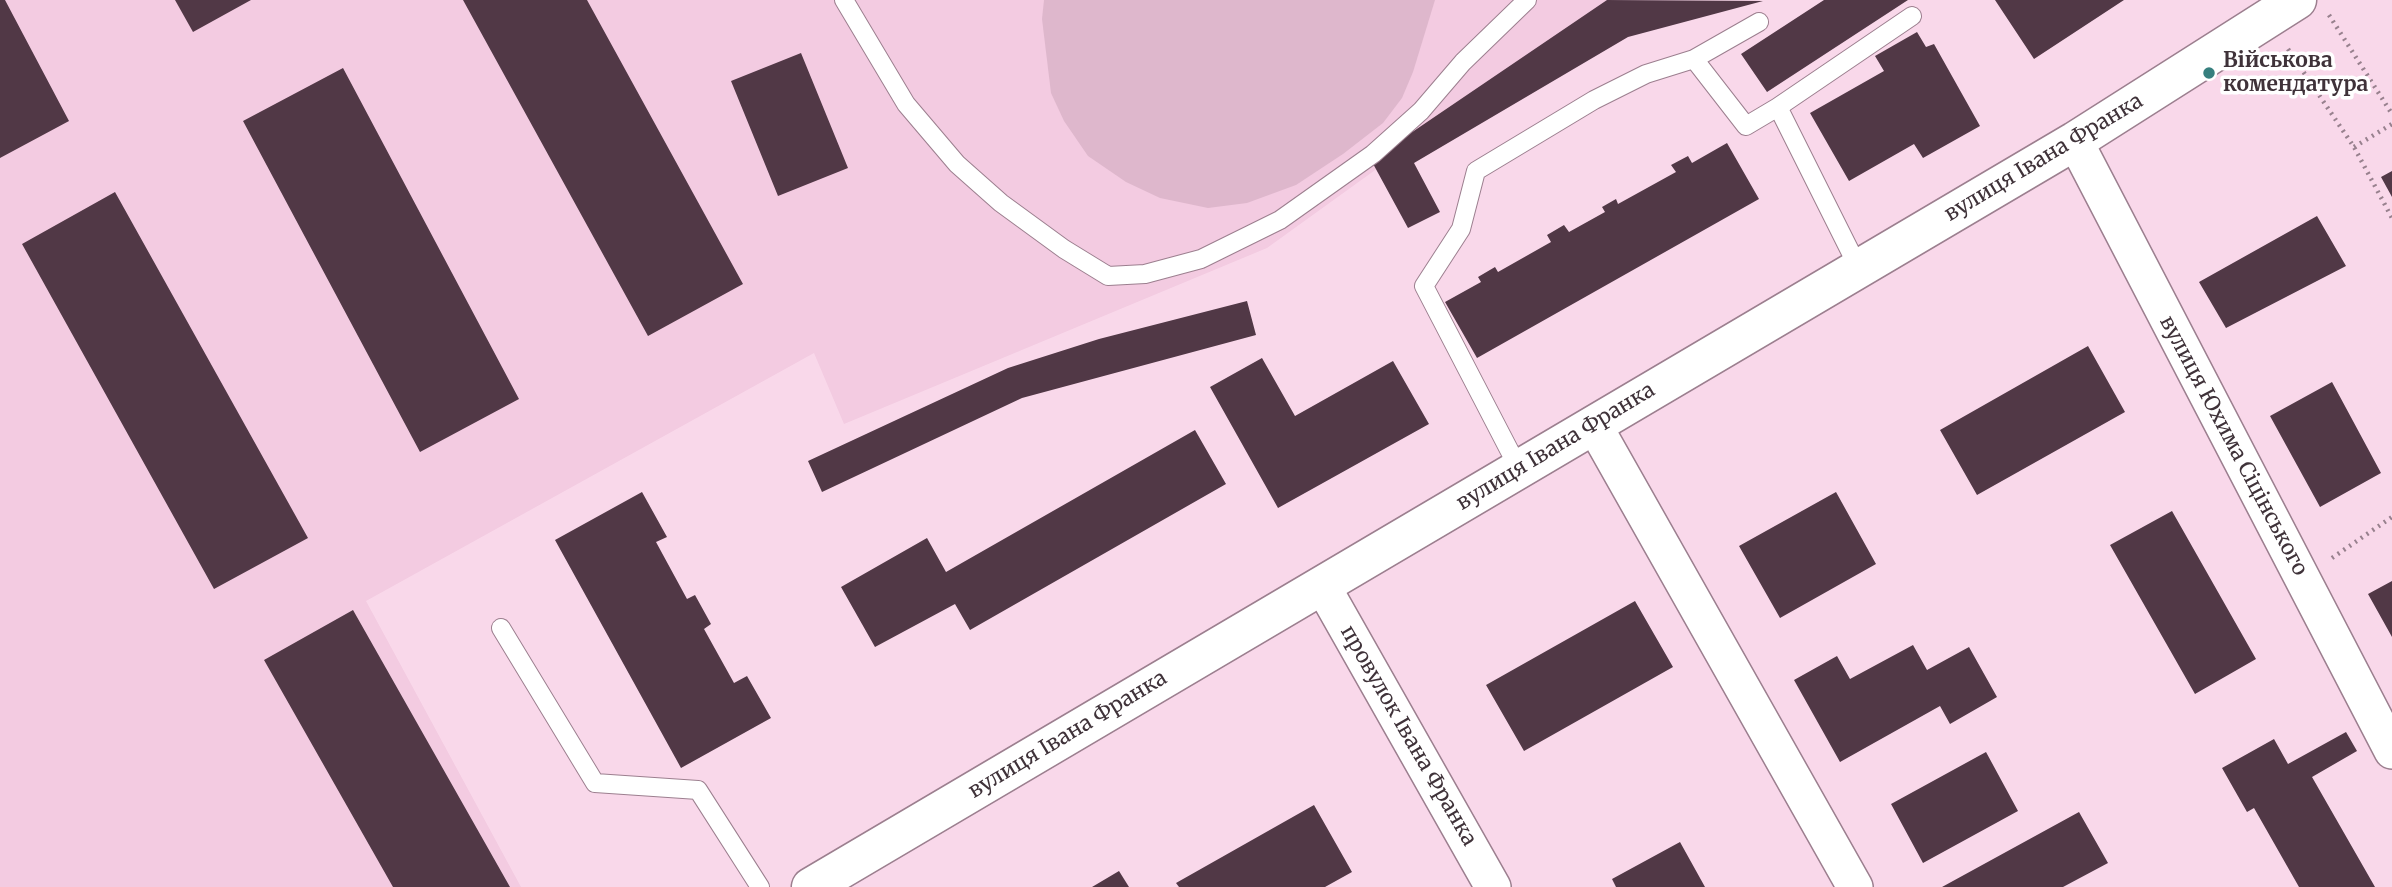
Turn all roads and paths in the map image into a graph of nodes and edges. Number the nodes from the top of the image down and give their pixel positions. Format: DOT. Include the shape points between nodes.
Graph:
graph roads {
  1 [pos="844,0"];
  2 [pos="1527,0"];
  3 [pos="2297,10"];
  4 [pos="1912,16"];
  5 [pos="1759,22"];
  6 [pos="1694,59"];
  7 [pos="1778,107"];
  8 [pos="2392,114"];
  9 [pos="2392,124"];
  10 [pos="2075,141"];
  11 [pos="2354,146"];
  12 [pos="2392,218"];
  13 [pos="1859,269"];
  14 [pos="1594,425"];
  15 [pos="1520,469"];
  16 [pos="2392,517"];
  17 [pos="2303,579"];
  18 [pos="1322,585"];
  19 [pos="501,628"];
  20 [pos="2392,751"];
  21 [pos="760,887"];
  22 [pos="811,887"];
  23 [pos="1493,887"];
  24 [pos="1855,887"];
  1 -- 2 [label="lane" via="906,104 957,164 1001,203 1108,276 1145,274 1201,259 1280,220 1373,154"];
  3 -- 8 [label="path"];
  3 -- 10 [label="main road, вулиця Івана Франка"];
  3 -- 11 [label="path"];
  4 -- 7 [label="lane"];
  5 -- 6 [label="lane"];
  6 -- 7 [label="lane" via="1746,126"];
  6 -- 15 [label="lane" via="1646,74 1594,100 1476,171 1461,229 1424,286"];
  7 -- 13 [label="lane"];
  9 -- 11 [label="path"];
  10 -- 13 [label="main road, вулиця Івана Франка"];
  10 -- 17 [label="street, вулиця Юхима Сіцінського"];
  11 -- 12 [label="path"];
  13 -- 14 [label="main road, вулиця Івана Франка"];
  14 -- 15 [label="main road, вулиця Івана Франка"];
  14 -- 24 [label="street"];
  15 -- 18 [label="main road, вулиця Івана Франка"];
  16 -- 17 [label="path"];
  17 -- 20 [label="street, вулиця Юхима Сіцінського"];
  18 -- 22 [label="main road, вулиця Івана Франка"];
  18 -- 23 [label="street, провулок Івана Франка"];
  19 -- 21 [label="lane" via="594,783 698,790"];
}
